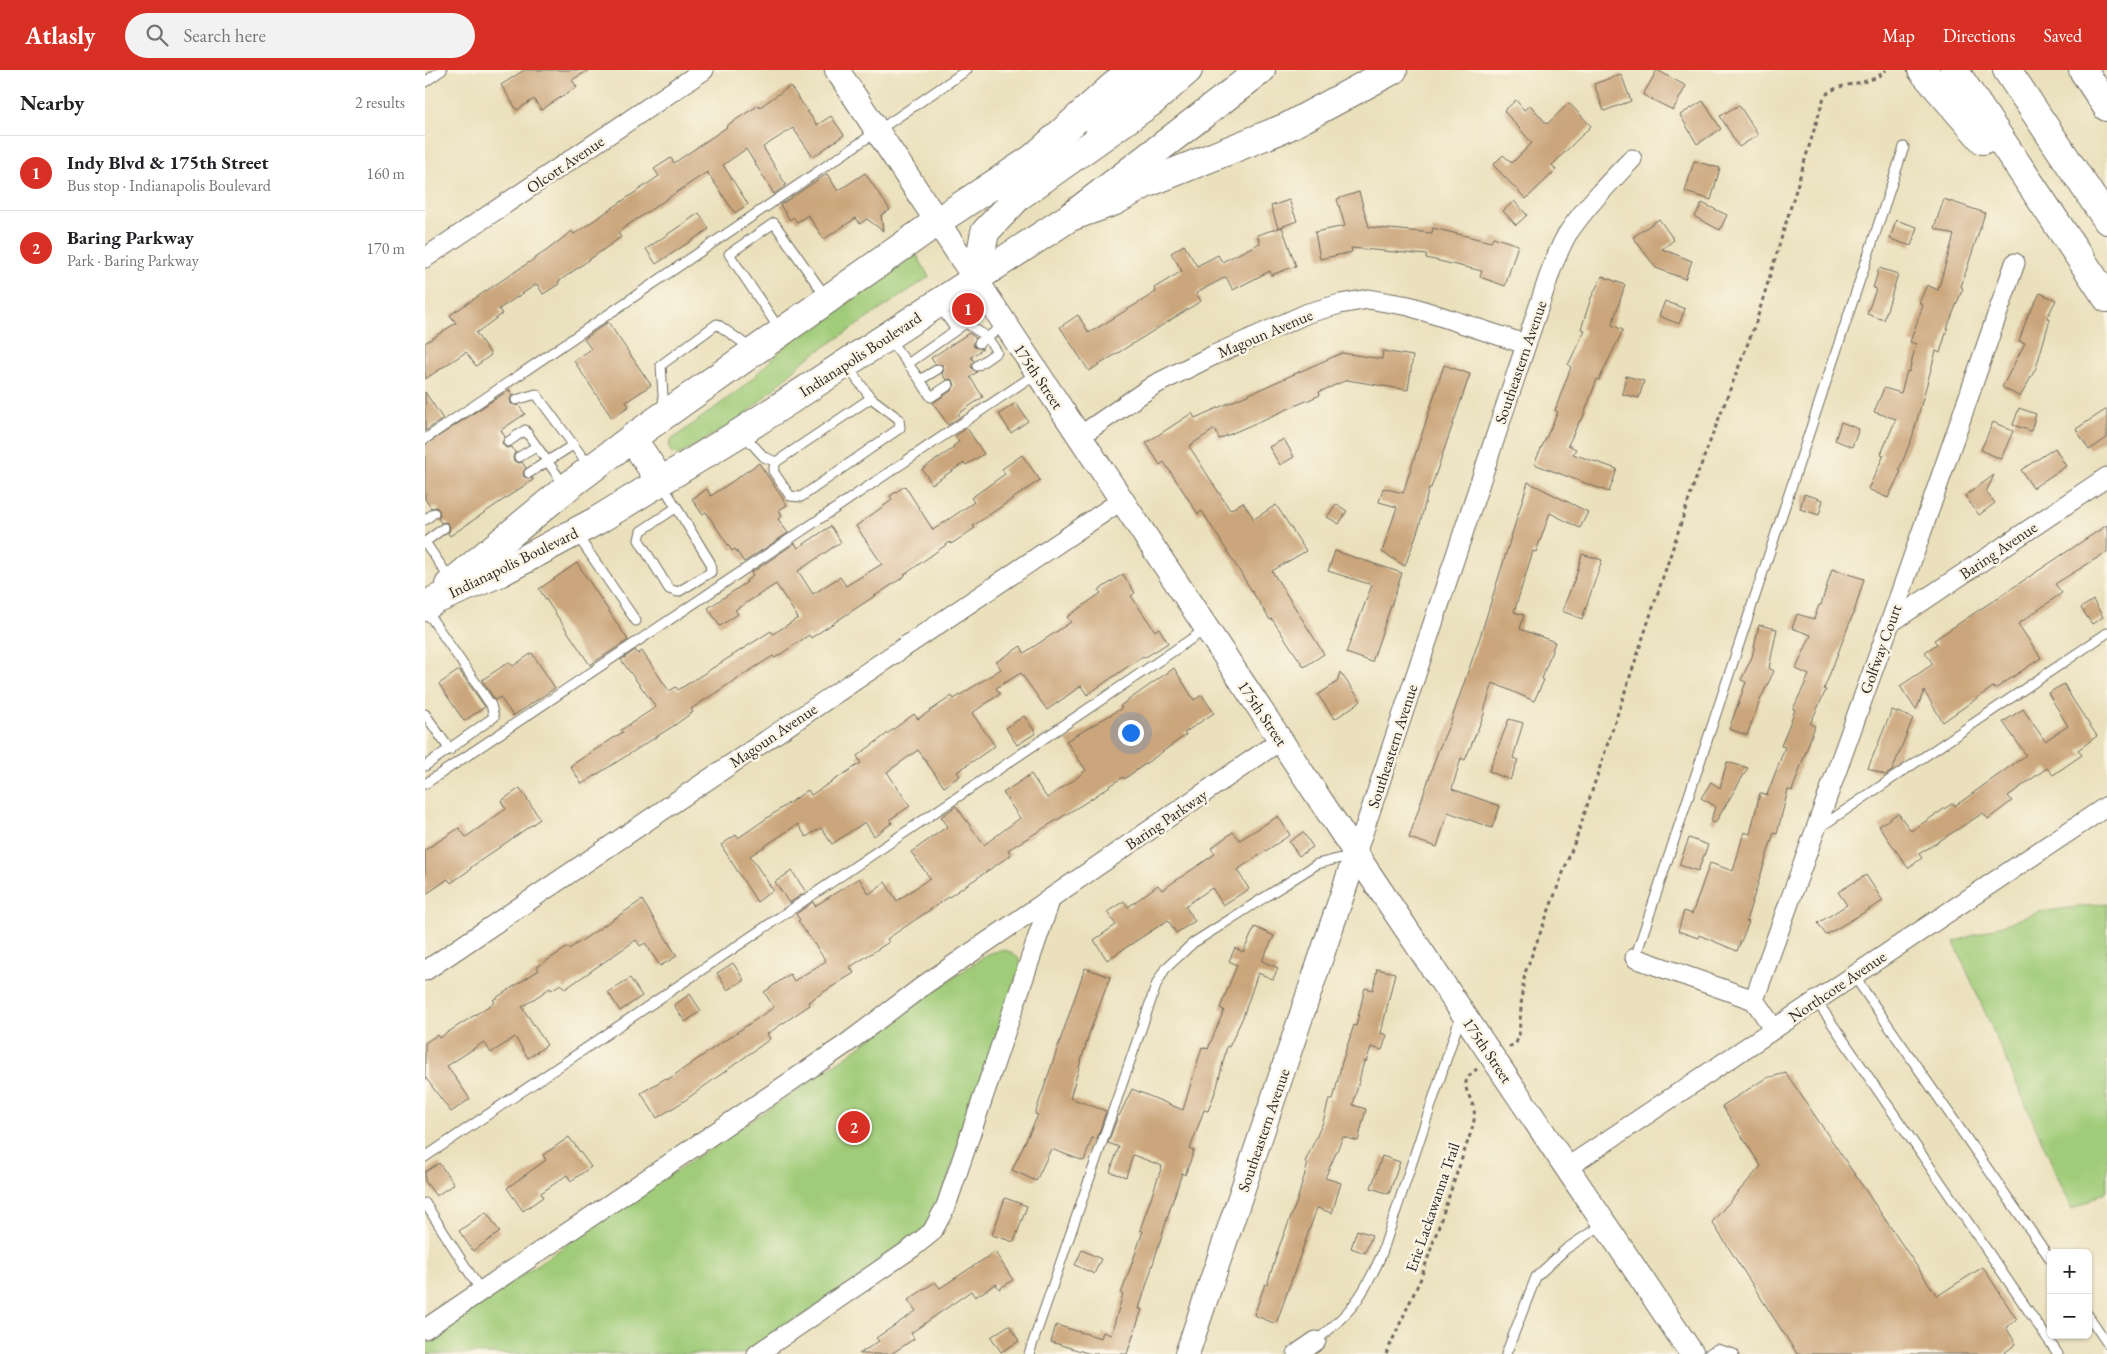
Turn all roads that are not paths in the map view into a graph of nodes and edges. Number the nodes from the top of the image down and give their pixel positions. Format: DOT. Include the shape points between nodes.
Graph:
graph roads {
  1 [pos="442,70"];
  2 [pos="705,70"];
  3 [pos="837,70"];
  4 [pos="967,70"];
  5 [pos="1131,70"];
  6 [pos="1160,70"];
  7 [pos="1188,70"];
  8 [pos="1261,70"];
  9 [pos="1393,70"];
  10 [pos="1922,70"];
  11 [pos="1955,70"];
  12 [pos="2007,70"];
  13 [pos="2083,70"];
  14 [pos="425,82"];
  15 [pos="2107,107"];
  16 [pos="877,130"];
  17 [pos="1905,147"];
  18 [pos="1632,159"];
  19 [pos="1030,161"];
  20 [pos="1070,217"];
  21 [pos="2107,220"];
  22 [pos="938,221"];
  23 [pos="425,258"];
  24 [pos="2081,261"];
  25 [pos="2015,263"];
  26 [pos="976,279"];
  27 [pos="2107,298"];
  28 [pos="827,299"];
  29 [pos="937,304"];
  30 [pos="956,330"];
  31 [pos="996,331"];
  32 [pos="781,332"];
  33 [pos="888,336"];
  34 [pos="979,343"];
  35 [pos="1525,344"];
  36 [pos="754,351"];
  37 [pos="909,363"];
  38 [pos="846,364"];
  39 [pos="977,366"];
  40 [pos="938,368"];
  41 [pos="1037,372"];
  42 [pos="920,380"];
  43 [pos="949,385"];
  44 [pos="871,398"];
  45 [pos="516,400"];
  46 [pos="665,414"];
  47 [pos="741,432"];
  48 [pos="1080,436"];
  49 [pos="632,438"];
  50 [pos="425,439"];
  51 [pos="509,442"];
  52 [pos="573,445"];
  53 [pos="536,447"];
  54 [pos="519,457"];
  55 [pos="547,461"];
  56 [pos="777,462"];
  57 [pos="591,468"];
  58 [pos="529,473"];
  59 [pos="2107,477"];
  60 [pos="661,482"];
  61 [pos="559,494"];
  62 [pos="1121,500"];
  63 [pos="677,507"];
  64 [pos="434,513"];
  65 [pos="425,520"];
  66 [pos="444,528"];
  67 [pos="575,532"];
  68 [pos="425,542"];
  69 [pos="711,572"];
  70 [pos="720,586"];
  71 [pos="434,599"];
  72 [pos="636,621"];
  73 [pos="1890,623"];
  74 [pos="1207,628"];
  75 [pos="2107,633"];
  76 [pos="425,714"];
  77 [pos="1281,740"];
  78 [pos="450,750"];
  79 [pos="425,766"];
  80 [pos="425,784"];
  81 [pos="2107,806"];
  82 [pos="1815,831"];
  83 [pos="1356,854"];
  84 [pos="1051,898"];
  85 [pos="1635,958"];
  86 [pos="425,970"];
  87 [pos="1853,976"];
  88 [pos="1754,1000"];
  89 [pos="1816,1000"];
  90 [pos="1462,1013"];
  91 [pos="1774,1029"];
  92 [pos="425,1157"];
  93 [pos="1568,1167"];
  94 [pos="425,1203"];
  95 [pos="1605,1222"];
  96 [pos="2047,1254"];
  97 [pos="481,1291"];
  98 [pos="2092,1321"];
  99 [pos="425,1329"];
  100 [pos="1316,1340"];
  101 [pos="2107,1343"];
  102 [pos="757,1354"];
  103 [pos="1029,1354"];
  104 [pos="1187,1354"];
  105 [pos="1297,1354"];
  106 [pos="1506,1354"];
  107 [pos="1692,1354"];
  108 [pos="1708,1354"];
  109 [pos="1734,1354"];
  110 [pos="2058,1354"];
  1 -- 14 [label="lane"];
  2 -- 23 [label="street, Olcott Avenue"];
  3 -- 16 [label="street, 175th Street"];
  4 -- 16 [label="lane"];
  5 -- 19 [label="main road"];
  6 -- 19 [label="main road, Indianapolis Boulevard"];
  7 -- 26 [label="main road" via="1153,101 1019,196 985,232"];
  8 -- 20 [label="main road, Indianapolis Boulevard"];
  9 -- 20 [label="main road" via="1287,127"];
  10 -- 24 [label="main road"];
  11 -- 24 [label="main road"];
  12 -- 21 [label="main road"];
  13 -- 15 [label="main road"];
  16 -- 22 [label="street, 175th Street"];
  16 -- 50 [label="lane"];
  17 -- 85 [label="lane"];
  18 -- 35 [label="street, Southeastern Avenue" via="1567,234"];
  19 -- 22 [label="main road, Indianapolis Boulevard"];
  20 -- 26 [label="main road, Indianapolis Boulevard"];
  22 -- 26 [label="street, 175th Street"];
  22 -- 28 [label="main road, Indianapolis Boulevard"];
  24 -- 27 [label="main road"];
  25 -- 73 [label="street, Golfway Court"];
  26 -- 29 [label="main road, Indianapolis Boulevard"];
  26 -- 31 [label="street, 175th Street"];
  28 -- 32 [label="main road, Indianapolis Boulevard"];
  28 -- 32 [label="lane" via="774,223 729,254"];
  29 -- 30 [label="lane"];
  29 -- 33 [label="main road, Indianapolis Boulevard"];
  30 -- 31 [label="lane" via="966,323"];
  30 -- 37 [label="lane"];
  31 -- 34 [label="lane"];
  31 -- 39 [label="lane" via="997,352"];
  31 -- 41 [label="street, 175th Street"];
  32 -- 36 [label="main road, Indianapolis Boulevard"];
  33 -- 37 [label="lane"];
  33 -- 38 [label="main road, Indianapolis Boulevard"];
  35 -- 48 [label="street, Magoun Avenue" via="1409,306 1367,299 1340,304 1308,313 1163,380"];
  35 -- 83 [label="street, Southeastern Avenue"];
  36 -- 46 [label="main road, Indianapolis Boulevard"];
  36 -- 46 [label="lane" via="717,324 661,365"];
  37 -- 42 [label="lane"];
  38 -- 44 [label="lane"];
  38 -- 47 [label="main road, Indianapolis Boulevard"];
  40 -- 42 [label="lane"];
  41 -- 48 [label="street, 175th Street"];
  41 -- 70 [label="lane"];
  42 -- 43 [label="lane" via="931,396"];
  44 -- 56 [label="lane"];
  44 -- 56 [label="lane" via="899,419 900,428 801,497 789,496 773,471"];
  45 -- 52 [label="lane" via="536,394"];
  46 -- 49 [label="main road, Indianapolis Boulevard"];
  47 -- 56 [label="lane" via="764,457"];
  47 -- 60 [label="main road, Indianapolis Boulevard"];
  48 -- 62 [label="street, 175th Street"];
  49 -- 57 [label="main road, Indianapolis Boulevard"];
  49 -- 60 [label="main road"];
  51 -- 53 [label="lane" via="525,430"];
  52 -- 55 [label="lane"];
  52 -- 57 [label="lane"];
  53 -- 54 [label="lane"];
  53 -- 55 [label="lane"];
  55 -- 58 [label="lane"];
  55 -- 61 [label="lane"];
  57 -- 61 [label="main road, Indianapolis Boulevard"];
  59 -- 73 [label="street, Baring Avenue"];
  60 -- 63 [label="lane"];
  60 -- 67 [label="main road, Indianapolis Boulevard"];
  61 -- 67 [label="main road"];
  61 -- 71 [label="main road, Indianapolis Boulevard"];
  62 -- 74 [label="street, 175th Street"];
  62 -- 86 [label="street, Magoun Avenue"];
  63 -- 69 [label="lane" via="710,562"];
  63 -- 69 [label="lane" via="641,531 639,540 669,588 678,592"];
  64 -- 65 [label="lane"];
  66 -- 68 [label="lane"];
  67 -- 71 [label="main road, Indianapolis Boulevard" via="499,573"];
  67 -- 72 [label="lane"];
  68 -- 71 [label="lane"];
  69 -- 70 [label="lane"];
  70 -- 80 [label="lane"];
  71 -- 78 [label="lane" via="491,705 494,717"];
  73 -- 82 [label="street, Golfway Court"];
  74 -- 77 [label="street, 175th Street"];
  74 -- 92 [label="lane"];
  75 -- 82 [label="lane"];
  76 -- 78 [label="lane"];
  77 -- 83 [label="street, 175th Street"];
  77 -- 84 [label="street, Baring Parkway"];
  78 -- 79 [label="lane"];
  81 -- 87 [label="street, Northcote Avenue"];
  82 -- 88 [label="street, Golfway Court"];
  83 -- 90 [label="street, 175th Street"];
  83 -- 103 [label="lane" via="1317,864 1193,943 1165,969 1157,983"];
  83 -- 104 [label="street, Southeastern Avenue"];
  84 -- 97 [label="street, Baring Parkway" via="927,983 846,1044"];
  84 -- 102 [label="street" via="946,1206 931,1232"];
  85 -- 88 [label="street"];
  87 -- 89 [label="street, Northcote Avenue"];
  87 -- 96 [label="lane"];
  88 -- 91 [label="street"];
  89 -- 91 [label="street, Northcote Avenue"];
  89 -- 110 [label="lane"];
  90 -- 93 [label="street, 175th Street"];
  90 -- 100 [label="lane" via="1381,1256 1353,1307"];
  91 -- 93 [label="street, Northcote Avenue"];
  93 -- 95 [label="street, 175th Street"];
  94 -- 97 [label="lane"];
  95 -- 106 [label="lane" via="1566,1249 1536,1277"];
  95 -- 107 [label="street, 175th Street"];
  97 -- 99 [label="street, Baring Parkway"];
  98 -- 101 [label="lane"];
  100 -- 105 [label="street"];
  108 -- 109 [label="lane" via="1717,1349"];
}
